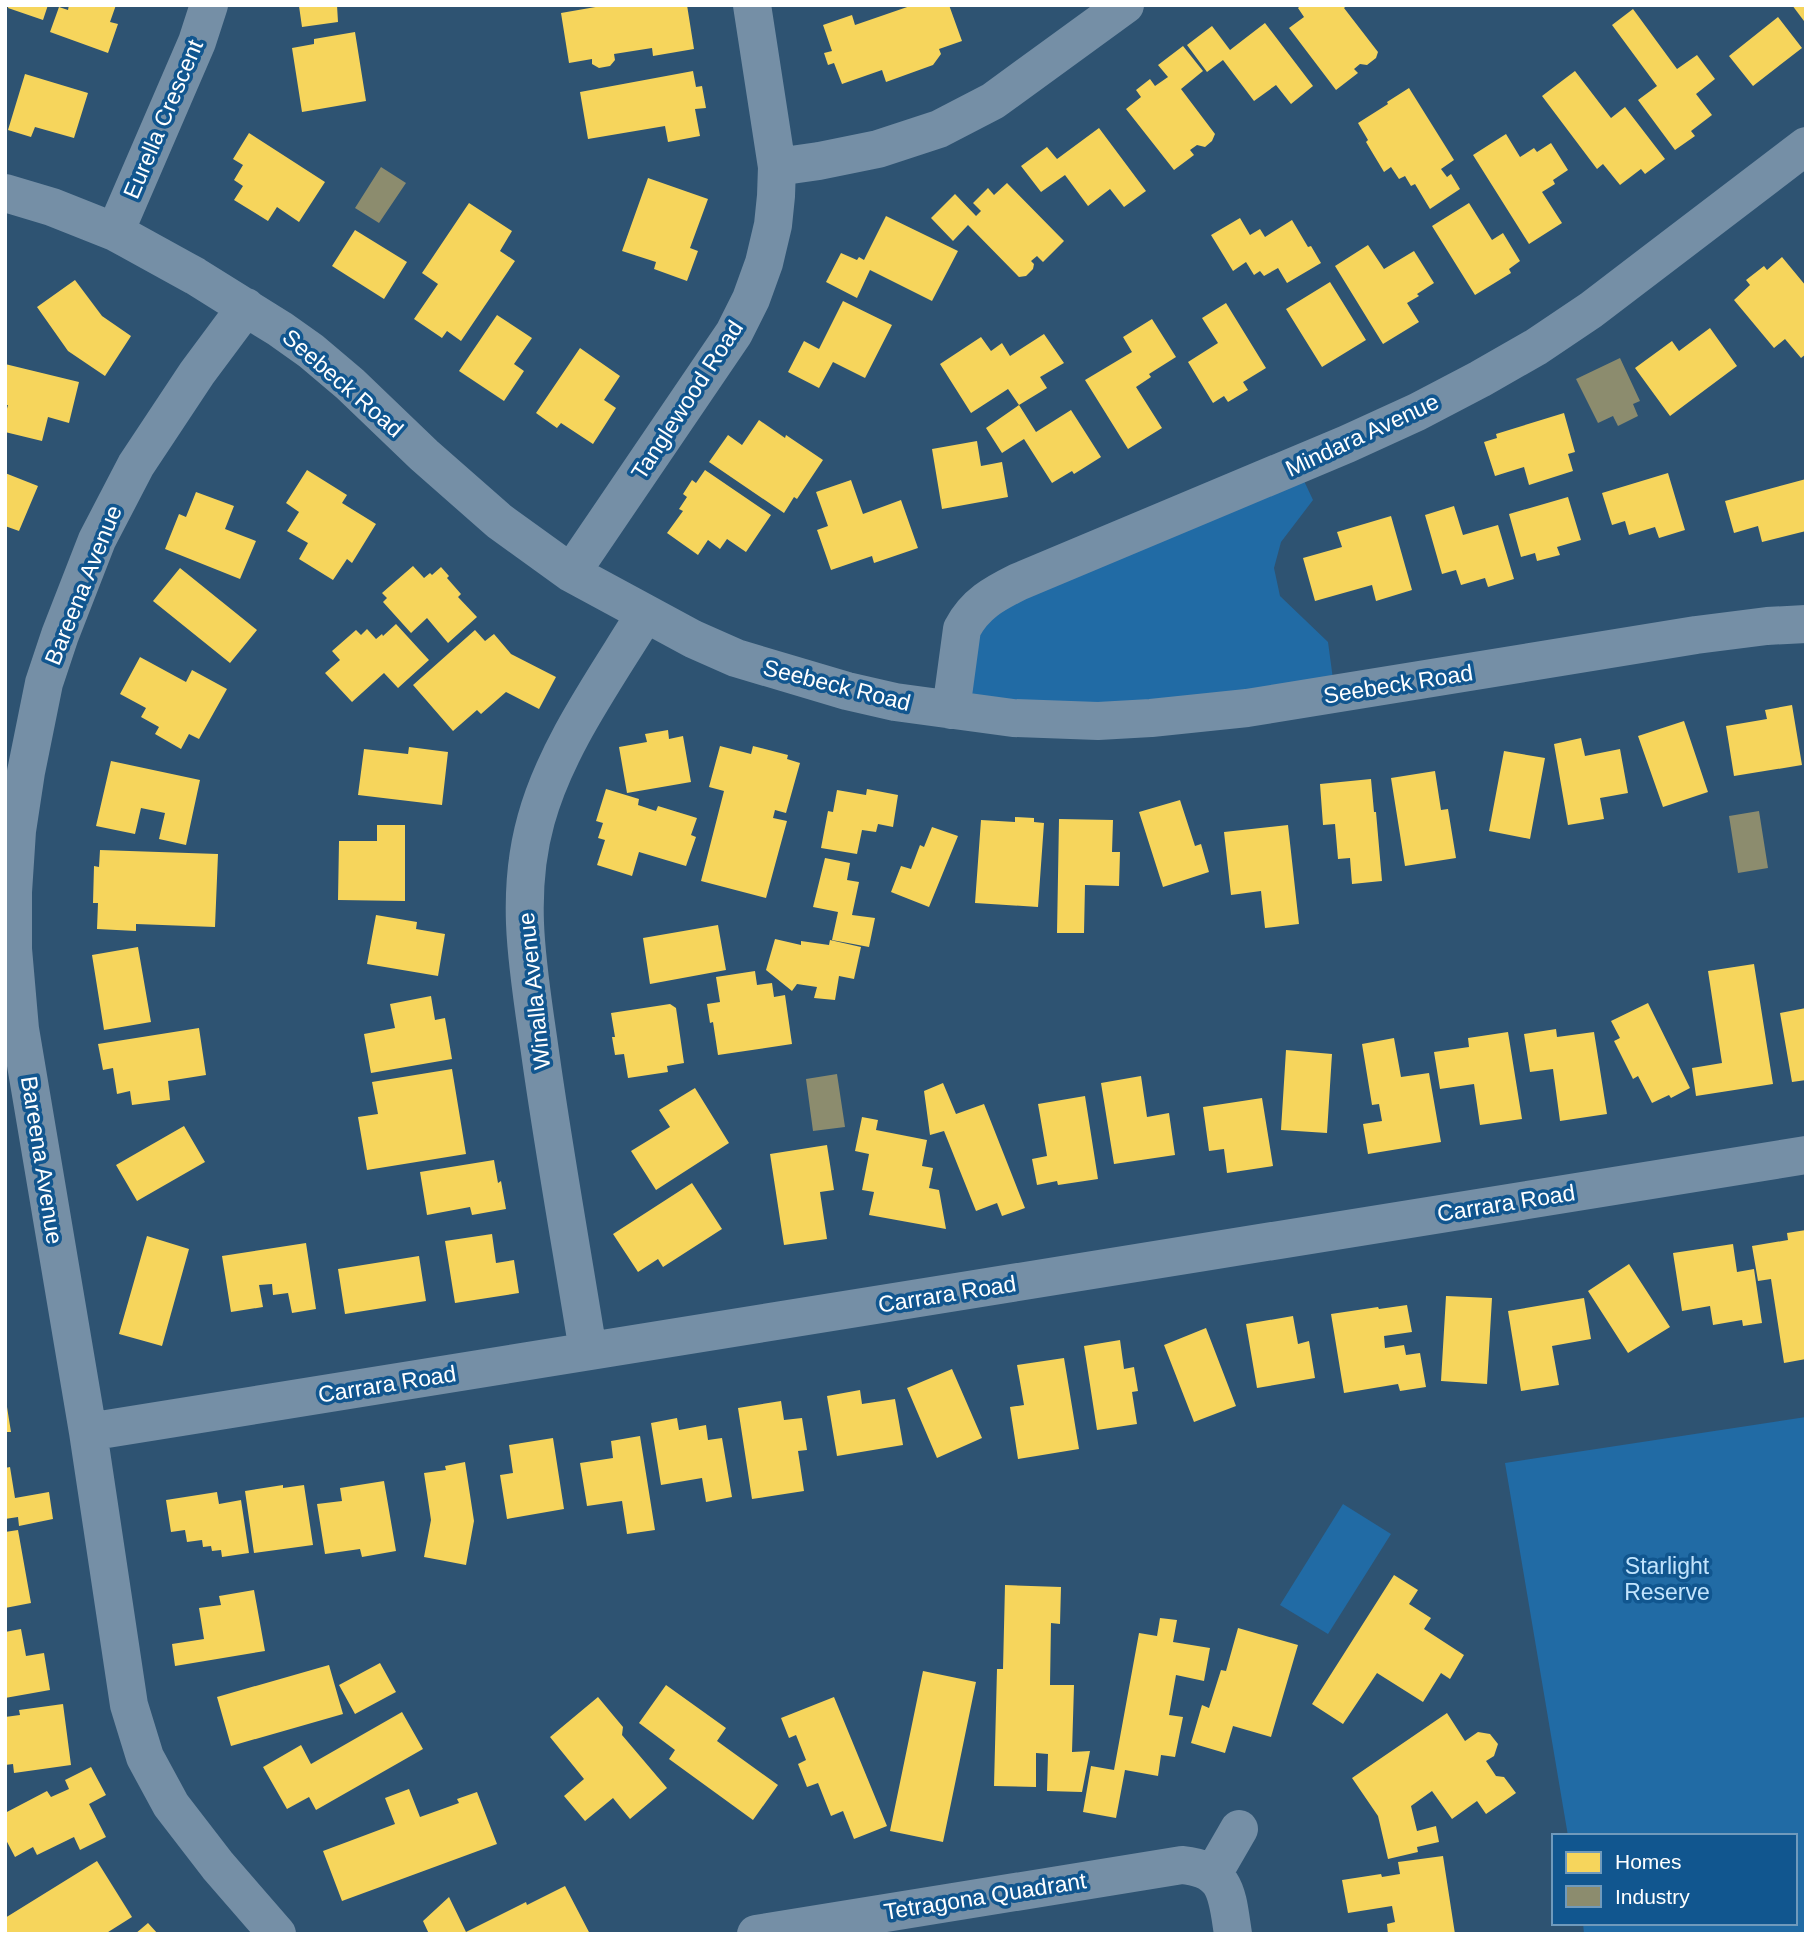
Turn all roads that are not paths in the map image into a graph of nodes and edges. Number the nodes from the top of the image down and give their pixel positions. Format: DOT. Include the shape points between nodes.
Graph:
graph roads {
  1 [pos="209,5"];
  2 [pos="752,5"];
  3 [pos="1125,5"];
  4 [pos="1806,146"];
  5 [pos="776,167"];
  6 [pos="5,193"];
  7 [pos="115,232"];
  8 [pos="246,307"];
  9 [pos="571,573"];
  10 [pos="645,614"];
  11 [pos="1806,624"];
  12 [pos="951,710"];
  13 [pos="1806,1155"];
  14 [pos="589,1351"];
  15 [pos="88,1432"];
  16 [pos="1239,1829"];
  17 [pos="1213,1874"];
  18 [pos="277,1934"];
  19 [pos="756,1934"];
  20 [pos="1233,1934"];
  1 -- 7 [label="street, Eurella Crescent"];
  2 -- 5 [label="street, Tanglewood Road"];
  3 -- 5 [label="street" via="993,101 939,129 878,149"];
  4 -- 12 [label="street, Mindara Avenue" via="1591,310 1480,380 1346,444 984,600 962,629"];
  5 -- 9 [label="street, Tanglewood Road" via="773,225 764,263 734,333"];
  6 -- 7 [label="street, Seebeck Road"];
  7 -- 8 [label="street, Seebeck Road"];
  8 -- 9 [label="street, Seebeck Road" via="311,351 499,521"];
  8 -- 15 [label="street, Bareena Avenue" via="136,465 97,540 44,683 17,831 13,921 20,1029"];
  9 -- 10 [label="street, Seebeck Road"];
  10 -- 12 [label="street, Seebeck Road" via="736,658 847,691"];
  10 -- 14 [label="street, Winalla Avenue" via="558,758 536,818 524,887 526,956 545,1094"];
  11 -- 12 [label="street, Seebeck Road" via="1696,635 1198,714 1098,721"];
  13 -- 14 [label="street, Carrara Road"];
  14 -- 15 [label="street, Carrara Road"];
  15 -- 18 [label="street, Bareena Avenue" via="125,1688 145,1757 188,1829"];
  16 -- 17 [label="street"];
  17 -- 19 [label="street, Tetragona Quadrant" via="1193,1866 1171,1865"];
  17 -- 20 [label="street" via="1226,1890"];
}
